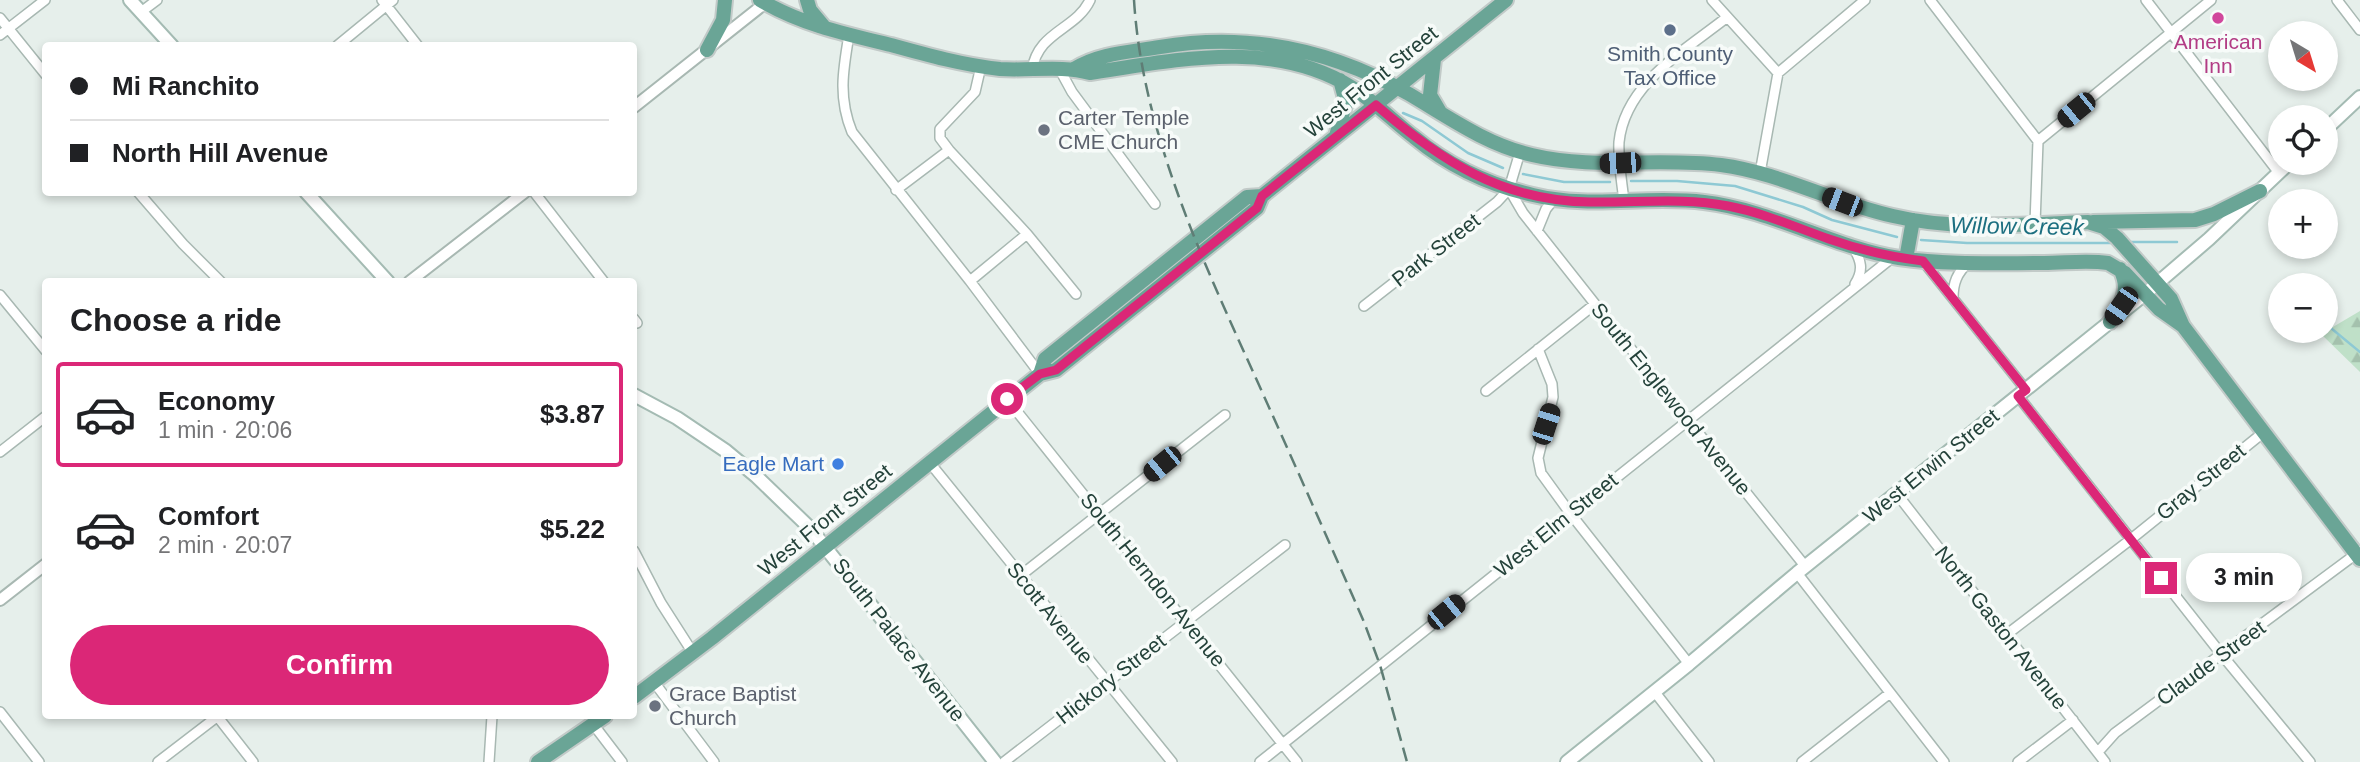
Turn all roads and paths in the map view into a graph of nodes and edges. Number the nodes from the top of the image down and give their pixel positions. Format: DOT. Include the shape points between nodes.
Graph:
graph roads {
  1 [pos="45,0"];
  2 [pos="130,0"];
  3 [pos="157,0"];
  4 [pos="725,0"];
  5 [pos="807,0"];
  6 [pos="1090,0"];
  7 [pos="1506,0"];
  8 [pos="1712,0"];
  9 [pos="1865,0"];
  10 [pos="1930,0"];
  11 [pos="2146,0"];
  12 [pos="2211,0"];
  13 [pos="2337,0"];
  14 [pos="765,1"];
  15 [pos="387,2"];
  16 [pos="141,12"];
  17 [pos="0,18"];
  18 [pos="1726,18"];
  19 [pos="825,28"];
  20 [pos="8,29"];
  21 [pos="2360,30"];
  22 [pos="2171,33"];
  23 [pos="0,35"];
  24 [pos="849,35"];
  25 [pos="168,42"];
  26 [pos="342,42"];
  27 [pos="415,42"];
  28 [pos="707,50"];
  29 [pos="1434,59"];
  30 [pos="981,66"];
  31 [pos="1067,69"];
  32 [pos="42,70"];
  33 [pos="1031,70"];
  34 [pos="1778,74"];
  35 [pos="1340,80"];
  36 [pos="1398,88"];
  37 [pos="2360,97"];
  38 [pos="637,105"];
  39 [pos="1376,105"];
  40 [pos="1441,113"];
  41 [pos="2338,118"];
  42 [pos="1336,136"];
  43 [pos="2038,141"];
  44 [pos="949,150"];
  45 [pos="1520,152"];
  46 [pos="2268,159"];
  47 [pos="1620,163"];
  48 [pos="1760,173"];
  49 [pos="2277,175"];
  50 [pos="1509,189"];
  51 [pos="896,190"];
  52 [pos="2260,191"];
  53 [pos="141,196"];
  54 [pos="310,196"];
  55 [pos="520,196"];
  56 [pos="537,196"];
  57 [pos="1554,199"];
  58 [pos="1624,202"];
  59 [pos="1155,204"];
  60 [pos="1913,220"];
  61 [pos="2088,222"];
  62 [pos="2035,224"];
  63 [pos="1537,230"];
  64 [pos="1027,234"];
  65 [pos="1853,247"];
  66 [pos="1900,258"];
  67 [pos="1923,261"];
  68 [pos="1969,263"];
  69 [pos="2119,268"];
  70 [pos="217,278"];
  71 [pos="384,278"];
  72 [pos="414,278"];
  73 [pos="601,278"];
  74 [pos="970,281"];
  75 [pos="1853,288"];
  76 [pos="2152,289"];
  77 [pos="1076,294"];
  78 [pos="0,295"];
  79 [pos="1953,299"];
  80 [pos="1595,304"];
  81 [pos="1364,306"];
  82 [pos="2110,322"];
  83 [pos="42,346"];
  84 [pos="1538,349"];
  85 [pos="1040,374"];
  86 [pos="1486,391"];
  87 [pos="2022,393"];
  88 [pos="637,397"];
  89 [pos="1007,399"];
  90 [pos="1224,415"];
  91 [pos="42,419"];
  92 [pos="1688,419"];
  93 [pos="2264,432"];
  94 [pos="0,452"];
  95 [pos="930,463"];
  96 [pos="1897,494"];
  97 [pos="1570,513"];
  98 [pos="1100,514"];
  99 [pos="2130,540"];
  100 [pos="1285,545"];
  101 [pos="826,546"];
  102 [pos="2359,555"];
  103 [pos="637,557"];
  104 [pos="42,567"];
  105 [pos="1801,569"];
  106 [pos="1020,576"];
  107 [pos="0,600"];
  108 [pos="1186,621"];
  109 [pos="2006,635"];
  110 [pos="694,653"];
  111 [pos="2222,655"];
  112 [pos="1689,664"];
  113 [pos="654,682"];
  114 [pos="1107,682"];
  115 [pos="1654,691"];
  116 [pos="1890,693"];
  117 [pos="637,694"];
  118 [pos="0,712"];
  119 [pos="213,719"];
  120 [pos="219,719"];
  121 [pos="492,719"];
  122 [pos="601,719"];
  123 [pos="2073,720"];
  124 [pos="593,724"];
  125 [pos="1282,743"];
  126 [pos="2098,752"];
  127 [pos="39,762"];
  128 [pos="158,762"];
  129 [pos="253,762"];
  130 [pos="489,762"];
  131 [pos="538,762"];
  132 [pos="622,762"];
  133 [pos="714,762"];
  134 [pos="995,762"];
  135 [pos="1004,762"];
  136 [pos="1172,762"];
  137 [pos="1259,762"];
  138 [pos="1297,762"];
  139 [pos="1567,762"];
  140 [pos="1709,762"];
  141 [pos="1802,762"];
  142 [pos="1944,762"];
  143 [pos="2018,762"];
  144 [pos="2105,762"];
  145 [pos="2310,762"];
  1 -- 20 [label="street"];
  2 -- 16 [label="main road"];
  3 -- 16 [label="street"];
  4 -- 28 [label="main road" via="723,20"];
  5 -- 19 [label="main road"];
  6 -- 33 [label="street" via="1085,10 1046,40"];
  7 -- 29 [label="main road, West Front Street"];
  8 -- 18 [label="street"];
  9 -- 34 [label="street"];
  10 -- 43 [label="street"];
  11 -- 22 [label="street"];
  12 -- 22 [label="street"];
  13 -- 21 [label="street"];
  14 -- 19 [label="main road"];
  14 -- 28 [label="street"];
  15 -- 26 [label="street"];
  15 -- 27 [label="street"];
  16 -- 25 [label="main road"];
  17 -- 20 [label="street"];
  18 -- 34 [label="street"];
  18 -- 47 [label="street" via="1635,96 1619,140"];
  19 -- 24 [label="main road"];
  20 -- 23 [label="street"];
  20 -- 32 [label="street"];
  22 -- 43 [label="street"];
  22 -- 46 [label="street"];
  24 -- 30 [label="main road"];
  24 -- 51 [label="street" via="841,79 846,115 855,138"];
  28 -- 38 [label="street"];
  29 -- 36 [label="main road, West Front Street"];
  29 -- 40 [label="main road" via="1429,89"];
  30 -- 33 [label="main road"];
  30 -- 44 [label="street" via="975,92 940,129 940,138"];
  31 -- 33 [label="main road"];
  31 -- 35 [label="main road" via="1090,74 1182,58 1225,56 1284,62"];
  31 -- 36 [label="main road" via="1089,59 1172,45 1247,42 1314,54 1353,66"];
  31 -- 59 [label="street" via="1072,92"];
  34 -- 48 [label="street"];
  35 -- 39 [label="main road"];
  35 -- 42 [label="main road" via="1346,102"];
  36 -- 39 [label="main road, West Front Street"];
  36 -- 40 [label="main road"];
  37 -- 41 [label="main road"];
  39 -- 42 [label="main road, West Front Street"];
  39 -- 50 [label="main road" via="1452,163"];
  40 -- 45 [label="main road"];
  42 -- 85 [label="main road, West Front Street" via="1262,196 1247,197 1045,359"];
  43 -- 62 [label="street"];
  44 -- 51 [label="street"];
  44 -- 64 [label="street"];
  45 -- 47 [label="main road" via="1567,162"];
  45 -- 50 [label="street"];
  47 -- 48 [label="main road" via="1701,163"];
  47 -- 58 [label="street"];
  48 -- 60 [label="main road" via="1852,205"];
  49 -- 52 [label="main road, West Erwin Street"];
  50 -- 57 [label="main road"];
  50 -- 63 [label="street, South Englewood Avenue"];
  50 -- 81 [label="street, Park Street"];
  51 -- 74 [label="street"];
  52 -- 61 [label="main road" via="2195,220"];
  52 -- 76 [label="main road, West Erwin Street"];
  53 -- 70 [label="street"];
  54 -- 71 [label="main road"];
  55 -- 72 [label="street"];
  56 -- 73 [label="street"];
  57 -- 58 [label="main road"];
  57 -- 63 [label="street"];
  58 -- 65 [label="main road" via="1682,200 1724,205 1763,214"];
  60 -- 62 [label="main road"];
  60 -- 66 [label="main road"];
  61 -- 62 [label="main road"];
  61 -- 76 [label="main road" via="2111,232"];
  63 -- 80 [label="street, South Englewood Avenue"];
  64 -- 74 [label="street"];
  64 -- 77 [label="street"];
  65 -- 66 [label="main road"];
  65 -- 75 [label="street" via="1861,269"];
  66 -- 67 [label="main road"];
  66 -- 75 [label="street, West Elm Street"];
  67 -- 68 [label="main road"];
  67 -- 79 [label="street"];
  68 -- 69 [label="main road" via="2104,262"];
  68 -- 79 [label="street" via="1958,273"];
  69 -- 76 [label="main road"];
  69 -- 82 [label="main road" via="2126,293"];
  74 -- 85 [label="street"];
  75 -- 92 [label="street, West Elm Street"];
  76 -- 82 [label="main road, West Erwin Street"];
  76 -- 93 [label="main road" via="2171,299 2183,326"];
  78 -- 83 [label="street"];
  79 -- 87 [label="street"];
  80 -- 84 [label="street"];
  80 -- 92 [label="street, South Englewood Avenue"];
  82 -- 87 [label="main road, West Erwin Street"];
  84 -- 86 [label="street"];
  84 -- 97 [label="street" via="1553,397 1539,466"];
  85 -- 89 [label="main road, West Front Street"];
  87 -- 96 [label="main road, West Erwin Street"];
  87 -- 99 [label="street"];
  88 -- 101 [label="main road, South Palace Avenue" via="694,428 739,461"];
  89 -- 95 [label="main road, West Front Street"];
  89 -- 98 [label="street, South Herndon Avenue"];
  90 -- 98 [label="street"];
  91 -- 94 [label="street"];
  92 -- 97 [label="street, West Elm Street"];
  92 -- 105 [label="street, South Englewood Avenue"];
  93 -- 99 [label="street, Gray Street"];
  93 -- 102 [label="main road"];
  95 -- 101 [label="main road, West Front Street"];
  95 -- 106 [label="street, Scott Avenue"];
  96 -- 105 [label="main road, West Erwin Street"];
  96 -- 109 [label="street, North Gaston Avenue"];
  97 -- 112 [label="street"];
  97 -- 125 [label="street, West Elm Street"];
  98 -- 106 [label="street"];
  98 -- 108 [label="street, South Herndon Avenue"];
  99 -- 109 [label="street, Gray Street"];
  99 -- 111 [label="street"];
  100 -- 108 [label="street, Hickory Street"];
  101 -- 110 [label="main road, West Front Street"];
  101 -- 134 [label="main road, South Palace Avenue"];
  102 -- 111 [label="street, Claude Street"];
  103 -- 110 [label="street"];
  104 -- 107 [label="street"];
  105 -- 112 [label="main road, West Erwin Street"];
  105 -- 116 [label="street, South Englewood Avenue"];
  106 -- 114 [label="street, Scott Avenue"];
  108 -- 114 [label="street, Hickory Street"];
  108 -- 125 [label="street, South Herndon Avenue"];
  109 -- 123 [label="street, North Gaston Avenue"];
  110 -- 113 [label="main road, West Front Street"];
  111 -- 126 [label="street, Claude Street" via="2115,733"];
  111 -- 145 [label="street"];
  112 -- 115 [label="main road, West Erwin Street"];
  113 -- 117 [label="main road, West Front Street"];
  113 -- 133 [label="street"];
  114 -- 135 [label="street, Hickory Street"];
  114 -- 136 [label="street, Scott Avenue"];
  115 -- 139 [label="main road, West Erwin Street"];
  115 -- 140 [label="street"];
  116 -- 141 [label="street"];
  116 -- 142 [label="street, South Englewood Avenue"];
  118 -- 127 [label="street"];
  119 -- 128 [label="street"];
  120 -- 129 [label="street"];
  121 -- 130 [label="street"];
  122 -- 124 [label="main road"];
  123 -- 126 [label="street, North Gaston Avenue"];
  123 -- 143 [label="street"];
  124 -- 131 [label="main road"];
  124 -- 132 [label="street"];
  125 -- 137 [label="street, West Elm Street"];
  125 -- 138 [label="street, South Herndon Avenue"];
  126 -- 144 [label="street, North Gaston Avenue"];
}
